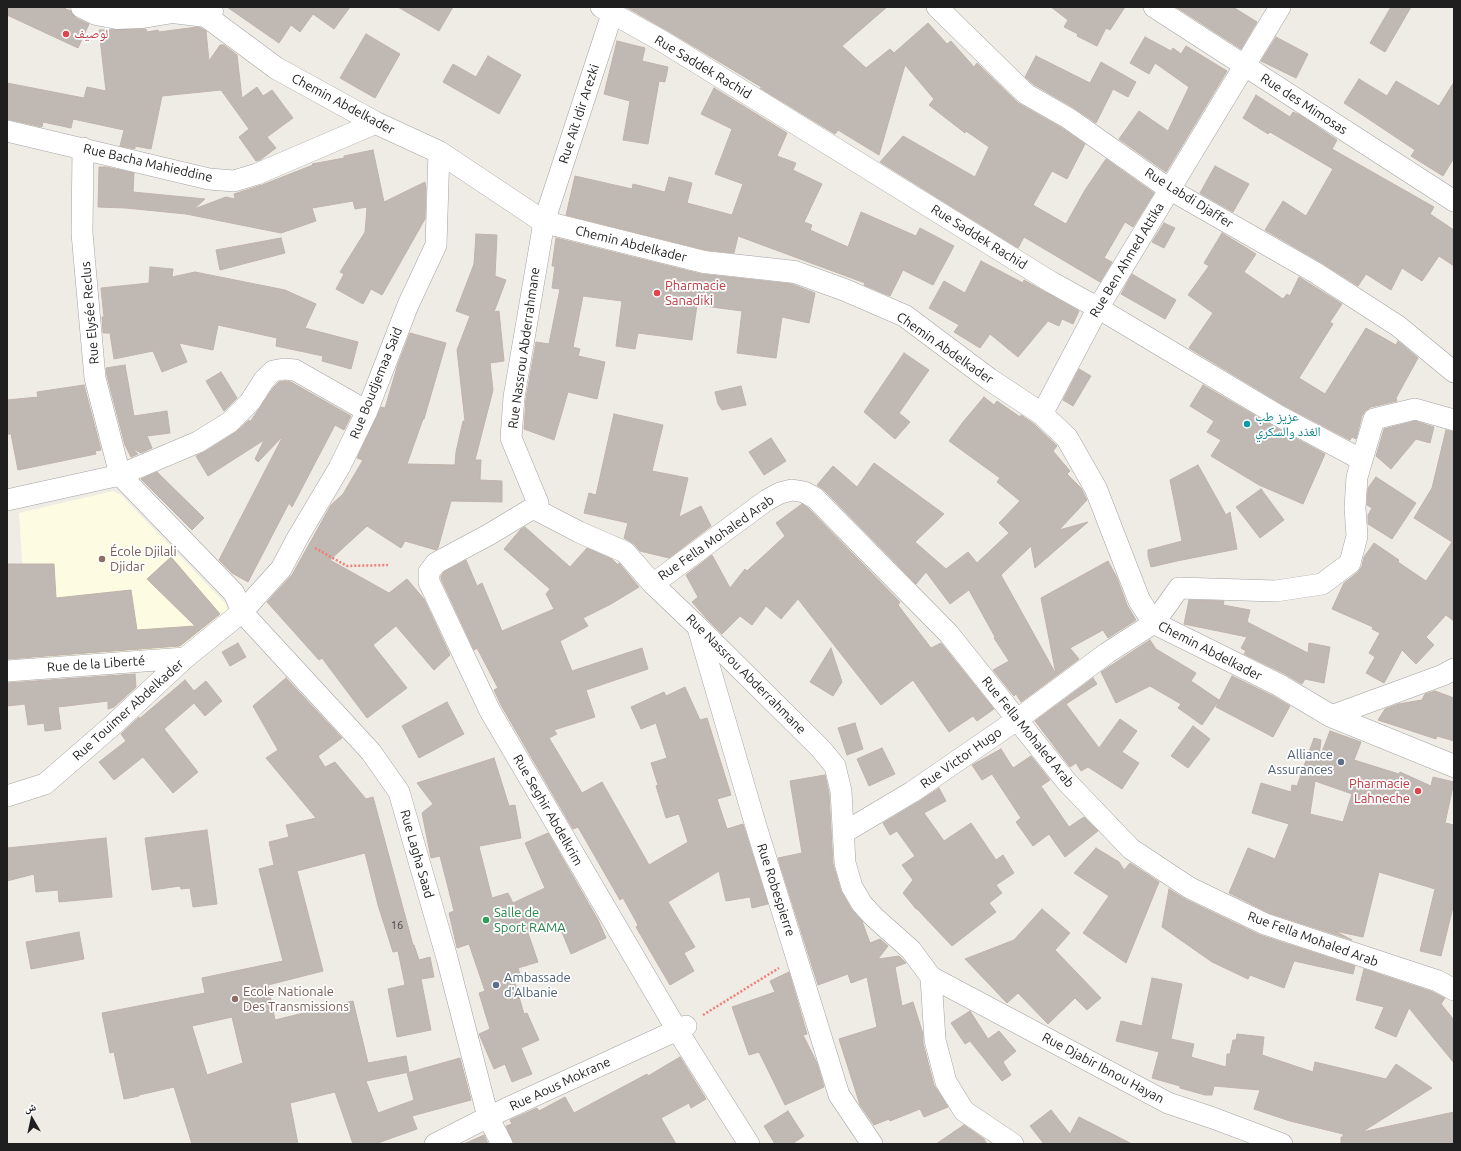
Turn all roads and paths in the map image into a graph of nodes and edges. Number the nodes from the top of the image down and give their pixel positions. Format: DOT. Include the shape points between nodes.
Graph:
graph roads {
  1 [pos="82,7"];
  2 [pos="937,7"];
  3 [pos="1154,7"];
  4 [pos="1280,7"];
  5 [pos="608,9"];
  6 [pos="208,10"];
  7 [pos="1244,66"];
  8 [pos="376,123"];
  9 [pos="7,131"];
  10 [pos="83,148"];
  11 [pos="439,152"];
  12 [pos="1169,189"];
  13 [pos="1454,201"];
  14 [pos="544,222"];
  15 [pos="1098,308"];
  16 [pos="1454,372"];
  17 [pos="367,411"];
  18 [pos="1042,414"];
  19 [pos="1454,420"];
  20 [pos="1362,460"];
  21 [pos="120,475"];
  22 [pos="7,500"];
  23 [pos="533,508"];
  24 [pos="298,537"];
  25 [pos="388,565"];
  26 [pos="653,584"];
  27 [pos="242,612"];
  28 [pos="1154,623"];
  29 [pos="698,626"];
  30 [pos="185,658"];
  31 [pos="1454,669"];
  32 [pos="7,671"];
  33 [pos="1331,716"];
  34 [pos="1018,719"];
  35 [pos="1454,766"];
  36 [pos="7,796"];
  37 [pos="843,833"];
  38 [pos="796,957"];
  39 [pos="931,977"];
  40 [pos="1454,990"];
  41 [pos="681,1028"];
  42 [pos="488,1118"];
  43 [pos="435,1144"];
  44 [pos="502,1144"];
  45 [pos="749,1144"];
  46 [pos="872,1144"];
  47 [pos="1013,1144"];
  48 [pos="1282,1144"];
  1 -- 6 [label="street" via="96,14 117,18"];
  2 -- 12 [label="street, Rue Labdi Djaffer" via="1026,94 1068,118"];
  3 -- 7 [label="street, Rue des Mimosas"];
  4 -- 7 [label="street, Rue Ben Ahmed Attika"];
  5 -- 14 [label="street, Rue Aït Idir Arezki"];
  5 -- 15 [label="street, Rue Saddek Rachid" via="1051,282"];
  6 -- 8 [label="street, Chemin Abdelkader" via="276,68"];
  7 -- 12 [label="street, Rue Ben Ahmed Attika"];
  7 -- 13 [label="street, Rue des Mimosas"];
  8 -- 10 [label="street, Rue Bacha Mahieddine" via="257,174 234,181 209,179"];
  8 -- 11 [label="street, Chemin Abdelkader"];
  9 -- 10 [label="street, Rue Bacha Mahieddine"];
  10 -- 21 [label="street, Rue Elysée Reclus" via="82,233 95,378"];
  11 -- 14 [label="street, Chemin Abdelkader"];
  11 -- 17 [label="street, Rue Boudjemaa Said" via="436,246 408,305"];
  12 -- 15 [label="street, Rue Ben Ahmed Attika"];
  12 -- 16 [label="street, Rue Labdi Djaffer" via="1316,273 1398,326"];
  14 -- 18 [label="street, Chemin Abdelkader" via="704,262 795,272 845,290 905,316 989,379"];
  14 -- 23 [label="street, Rue Nassrou Abderrahmane" via="514,397 511,438 538,503"];
  15 -- 18 [label="street, Rue Ben Ahmed Attika"];
  15 -- 20 [label="street, Rue Saddek Rachid" via="1279,416"];
  17 -- 21 [label="street" via="295,370 274,371 264,380 250,402 230,422 198,442"];
  17 -- 24 [label="street, Rue Boudjemaa Said" via="339,468"];
  18 -- 28 [label="street, Chemin Abdelkader" via="1067,438 1096,489 1139,600"];
  19 -- 20 [label="street" via="1415,409 1374,419"];
  20 -- 28 [label="street" via="1357,477 1357,536 1350,563 1322,584 1276,591 1179,588"];
  21 -- 22 [label="street"];
  21 -- 27 [label="street, Rue Lagha Saad" via="234,594"];
  23 -- 26 [label="street, Rue Nassrou Abderrahmane" via="625,552"];
  23 -- 41 [label="street, Rue Seghir Abdelkrim" via="436,563 429,572 429,582 490,711"];
  24 -- 25 [label="path" via="348,566"];
  24 -- 27 [label="street, Rue Boudjemaa Said" via="281,569"];
  26 -- 29 [label="street, Rue Nassrou Abderrahmane"];
  26 -- 34 [label="street, Rue Fella Mohaled Arab" via="767,500 792,490 804,492 815,498 949,634"];
  27 -- 30 [label="street, Rue Touimer Abdelkader"];
  27 -- 42 [label="street, Rue Lagha Saad" via="371,752 399,792"];
  28 -- 33 [label="street, Chemin Abdelkader" via="1279,685"];
  28 -- 34 [label="street, Rue Victor Hugo" via="1107,653"];
  29 -- 37 [label="street, Rue Nassrou Abderrahmane" via="822,748 835,766 841,791"];
  29 -- 38 [label="street, Rue Robespierre"];
  30 -- 32 [label="street, Rue de la Liberté"];
  30 -- 36 [label="street, Rue Touimer Abdelkader" via="45,784"];
  31 -- 33 [label="street" via="1444,675"];
  33 -- 35 [label="street, Chemin Abdelkader"];
  34 -- 37 [label="street, Rue Victor Hugo" via="912,792"];
  34 -- 40 [label="street, Rue Fella Mohaled Arab" via="1066,781 1131,849 1190,888 1265,924 1438,981"];
  37 -- 39 [label="street, Rue Nassrou Abderrahmane" via="845,863 852,887 862,904 911,950"];
  38 -- 41 [label="path"];
  38 -- 46 [label="street, Rue Robespierre" via="839,1095"];
  39 -- 47 [label="street" via="935,1040 946,1082 964,1111"];
  39 -- 48 [label="street, Rue Djabir Ibnou Hayan" via="1168,1103"];
  41 -- 42 [label="street, Rue Aous Mokrane"];
  41 -- 45 [label="street, Rue Seghir Abdelkrim"];
  42 -- 43 [label="street, Rue Aous Mokrane"];
  42 -- 44 [label="street, Rue Lagha Saad"];
}
